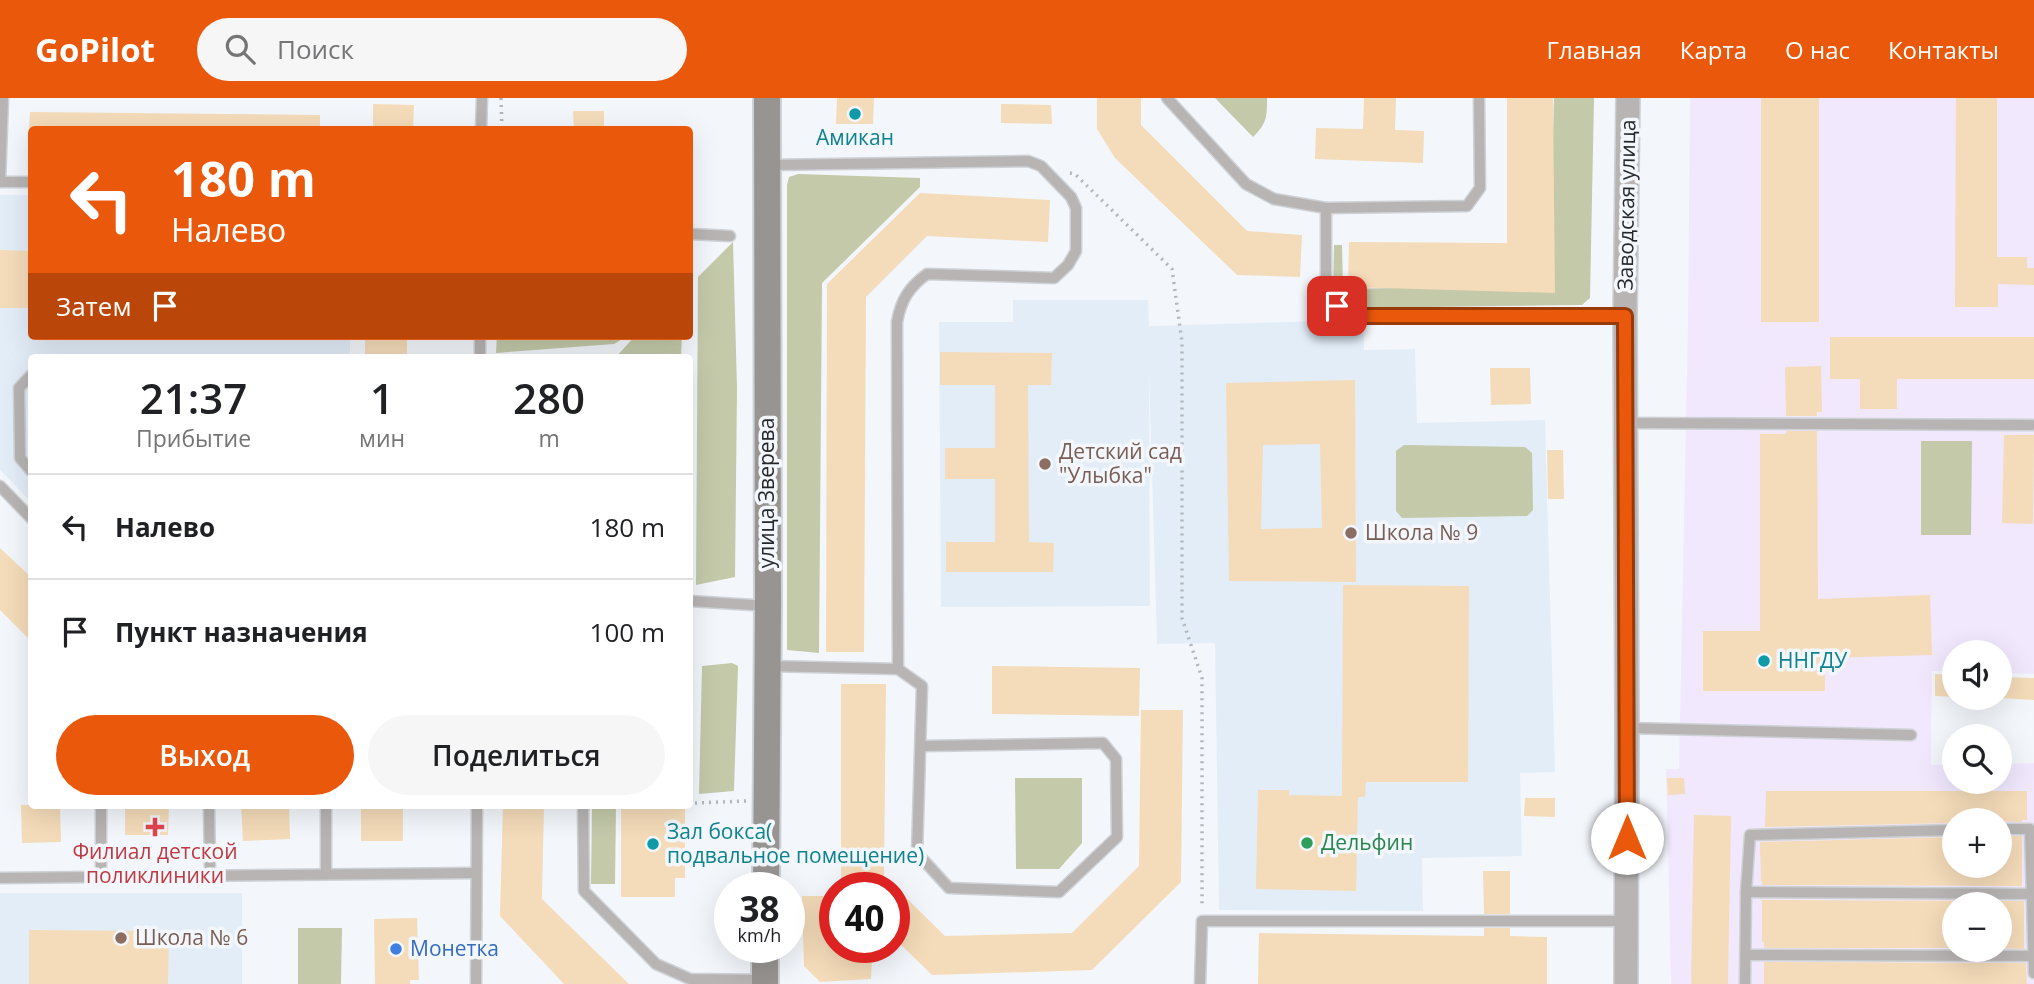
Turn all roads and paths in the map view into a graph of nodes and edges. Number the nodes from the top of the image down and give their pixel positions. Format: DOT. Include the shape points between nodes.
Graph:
graph roads {
  1 [pos="3,98"];
  2 [pos="482,98"];
  3 [pos="501,98"];
  4 [pos="767,98"];
  5 [pos="1167,98"];
  6 [pos="1479,98"];
  7 [pos="1628,98"];
  8 [pos="481,126"];
  9 [pos="502,126"];
  10 [pos="766,166"];
  11 [pos="1041,166"];
  12 [pos="1,182"];
  13 [pos="28,182"];
  14 [pos="1326,208"];
  15 [pos="693,234"];
  16 [pos="730,236"];
  17 [pos="1625,316"];
  18 [pos="28,378"];
  19 [pos="1626,423"];
  20 [pos="2032,425"];
  21 [pos="28,467"];
  22 [pos="0,486"];
  23 [pos="28,515"];
  24 [pos="693,601"];
  25 [pos="768,606"];
  26 [pos="768,666"];
  27 [pos="898,669"];
  28 [pos="1627,727"];
  29 [pos="1911,735"];
  30 [pos="922,746"];
  31 [pos="101,809"];
  32 [pos="209,809"];
  33 [pos="326,809"];
  34 [pos="477,809"];
  35 [pos="583,809"];
  36 [pos="2012,829"];
  37 [pos="2032,829"];
  38 [pos="1942,830"];
  39 [pos="766,872"];
  40 [pos="475,873"];
  41 [pos="326,874"];
  42 [pos="210,875"];
  43 [pos="101,876"];
  44 [pos="0,878"];
  45 [pos="1746,892"];
  46 [pos="2033,894"];
  47 [pos="1202,921"];
  48 [pos="1626,921"];
  49 [pos="1746,955"];
  50 [pos="2034,956"];
  51 [pos="765,963"];
  52 [pos="2034,972"];
  53 [pos="765,982"];
  54 [pos="475,984"];
  55 [pos="1200,984"];
  56 [pos="1626,984"];
  57 [pos="1745,984"];
  1 -- 12 [label="lane"];
  2 -- 8 [label="lane"];
  3 -- 9 [label="path"];
  4 -- 10 [label="main road, улица Зверева"];
  5 -- 14 [label="lane" via="1246,184 1275,199"];
  6 -- 14 [label="lane" via="1480,188 1467,205"];
  7 -- 17 [label="street, Заводская улица"];
  10 -- 11 [label="lane" via="1028,161"];
  10 -- 25 [label="main road, улица Зверева"];
  11 -- 27 [label="lane" via="1076,208 1076,251 1068,265 1054,278 927,274 913,284 900,307"];
  11 -- 47 [label="path" via="1075,174 1172,269 1182,342 1182,618 1202,678"];
  12 -- 13 [label="lane"];
  14 -- 17 [label="lane" via="1326,297 1349,316"];
  15 -- 16 [label="lane"];
  17 -- 19 [label="street, Заводская улица"];
  18 -- 21 [label="lane" via="19,388 20,458"];
  19 -- 20 [label="lane"];
  19 -- 28 [label="street, Заводская улица"];
  22 -- 23 [label="lane"];
  24 -- 25 [label="lane"];
  25 -- 26 [label="main road, улица Зверева"];
  26 -- 27 [label="lane"];
  26 -- 39 [label="main road, улица Зверева"];
  27 -- 30 [label="lane" via="922,686"];
  28 -- 29 [label="lane"];
  28 -- 48 [label="street, Заводская улица"];
  30 -- 30 [label="lane" via="917,853 949,888 1059,892 1117,837 1116,759 1103,743"];
  31 -- 43 [label="lane"];
  32 -- 42 [label="lane"];
  33 -- 41 [label="lane"];
  34 -- 40 [label="lane"];
  35 -- 53 [label="lane" via="584,891 656,964 690,979"];
  36 -- 37 [label="lane"];
  37 -- 46 [label="lane"];
  38 -- 45 [label="lane" via="1750,835"];
  40 -- 41 [label="lane"];
  40 -- 54 [label="lane"];
  41 -- 42 [label="lane"];
  42 -- 43 [label="lane"];
  43 -- 44 [label="lane"];
  45 -- 46 [label="lane"];
  45 -- 49 [label="lane"];
  46 -- 50 [label="lane"];
  47 -- 48 [label="lane"];
  47 -- 55 [label="lane"];
  48 -- 56 [label="street, Заводская улица"];
  49 -- 50 [label="lane"];
  49 -- 57 [label="lane"];
  50 -- 52 [label="lane"];
  51 -- 53 [label="main road"];
}
